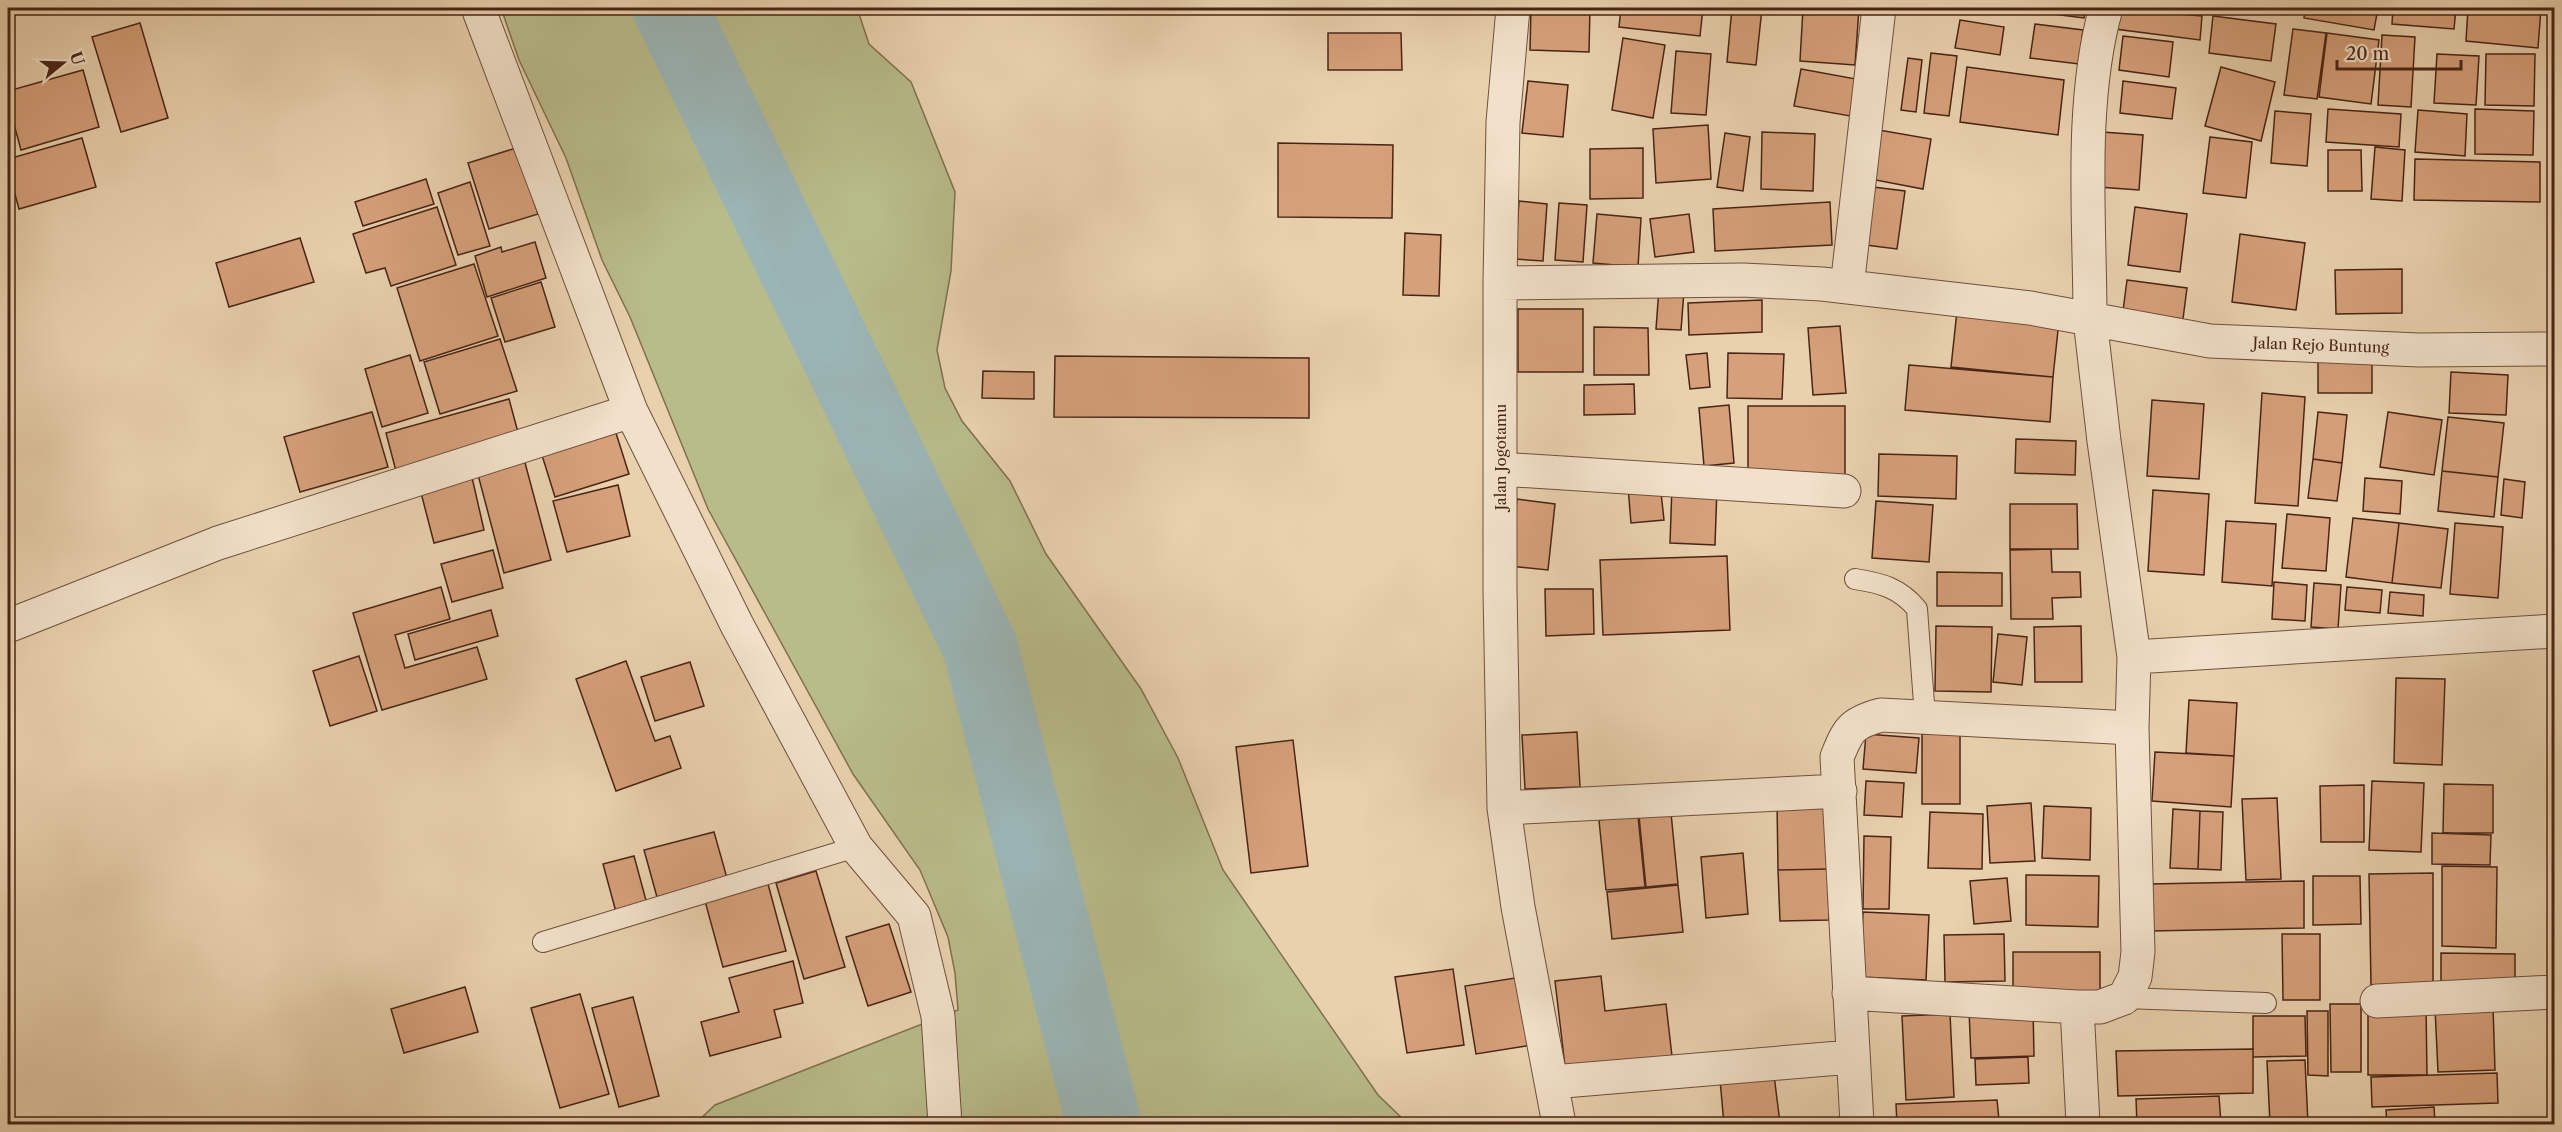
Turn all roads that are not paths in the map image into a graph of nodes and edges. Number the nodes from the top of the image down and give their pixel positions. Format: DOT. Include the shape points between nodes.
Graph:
graph roads {
  1 [pos="478,8"];
  2 [pos="1513,8"];
  3 [pos="1879,8"];
  4 [pos="2106,8"];
  5 [pos="1500,283"];
  6 [pos="1848,287"];
  7 [pos="2090,319"];
  8 [pos="2554,349"];
  9 [pos="631,411"];
  10 [pos="1500,469"];
  11 [pos="1844,491"];
  12 [pos="1855,579"];
  13 [pos="8,626"];
  14 [pos="2554,631"];
  15 [pos="2134,657"];
  16 [pos="1925,717"];
  17 [pos="2132,728"];
  18 [pos="1840,791"];
  19 [pos="1504,808"];
  20 [pos="856,847"];
  21 [pos="543,942"];
  22 [pos="2554,992"];
  23 [pos="1849,993"];
  24 [pos="2124,998"];
  25 [pos="2377,1001"];
  26 [pos="2266,1003"];
  27 [pos="2077,1007"];
  28 [pos="1851,1057"];
  29 [pos="1552,1082"];
  30 [pos="945,1125"];
  31 [pos="1559,1125"];
  32 [pos="1857,1125"];
  33 [pos="2083,1125"];
  1 -- 9 [label="street"];
  2 -- 5 [label="street, Jalan Jogotamu" via="1503,122"];
  3 -- 6 [label="street"];
  4 -- 7 [label="street" via="2089,115"];
  5 -- 6 [label="street, Jalan Rejo Buntung" via="1743,280"];
  5 -- 10 [label="street, Jalan Jogotamu"];
  6 -- 7 [label="street, Jalan Rejo Buntung" via="2030,308"];
  7 -- 8 [label="street, Jalan Rejo Buntung" via="2210,341 2419,350"];
  7 -- 15 [label="street"];
  9 -- 13 [label="street" via="218,543"];
  9 -- 20 [label="street" via="737,625"];
  10 -- 11 [label="street"];
  10 -- 19 [label="street, Jalan Jogotamu"];
  12 -- 16 [label="lane" via="1892,588 1917,609"];
  14 -- 15 [label="street"];
  15 -- 17 [label="street"];
  16 -- 17 [label="street"];
  16 -- 18 [label="street" via="1881,715 1848,730 1837,757"];
  17 -- 24 [label="street" via="2138,952 2135,977"];
  18 -- 19 [label="street"];
  18 -- 23 [label="street"];
  19 -- 29 [label="street, Jalan Jogotamu" via="1518,907"];
  20 -- 21 [label="lane"];
  20 -- 30 [label="street" via="914,916 938,1016"];
  22 -- 25 [label="street"];
  23 -- 27 [label="street"];
  23 -- 28 [label="street"];
  24 -- 26 [label="lane"];
  24 -- 27 [label="street" via="2100,1007"];
  27 -- 33 [label="street"];
  28 -- 29 [label="street"];
  28 -- 32 [label="street"];
  29 -- 31 [label="street, Jalan Jogotamu"];
}
